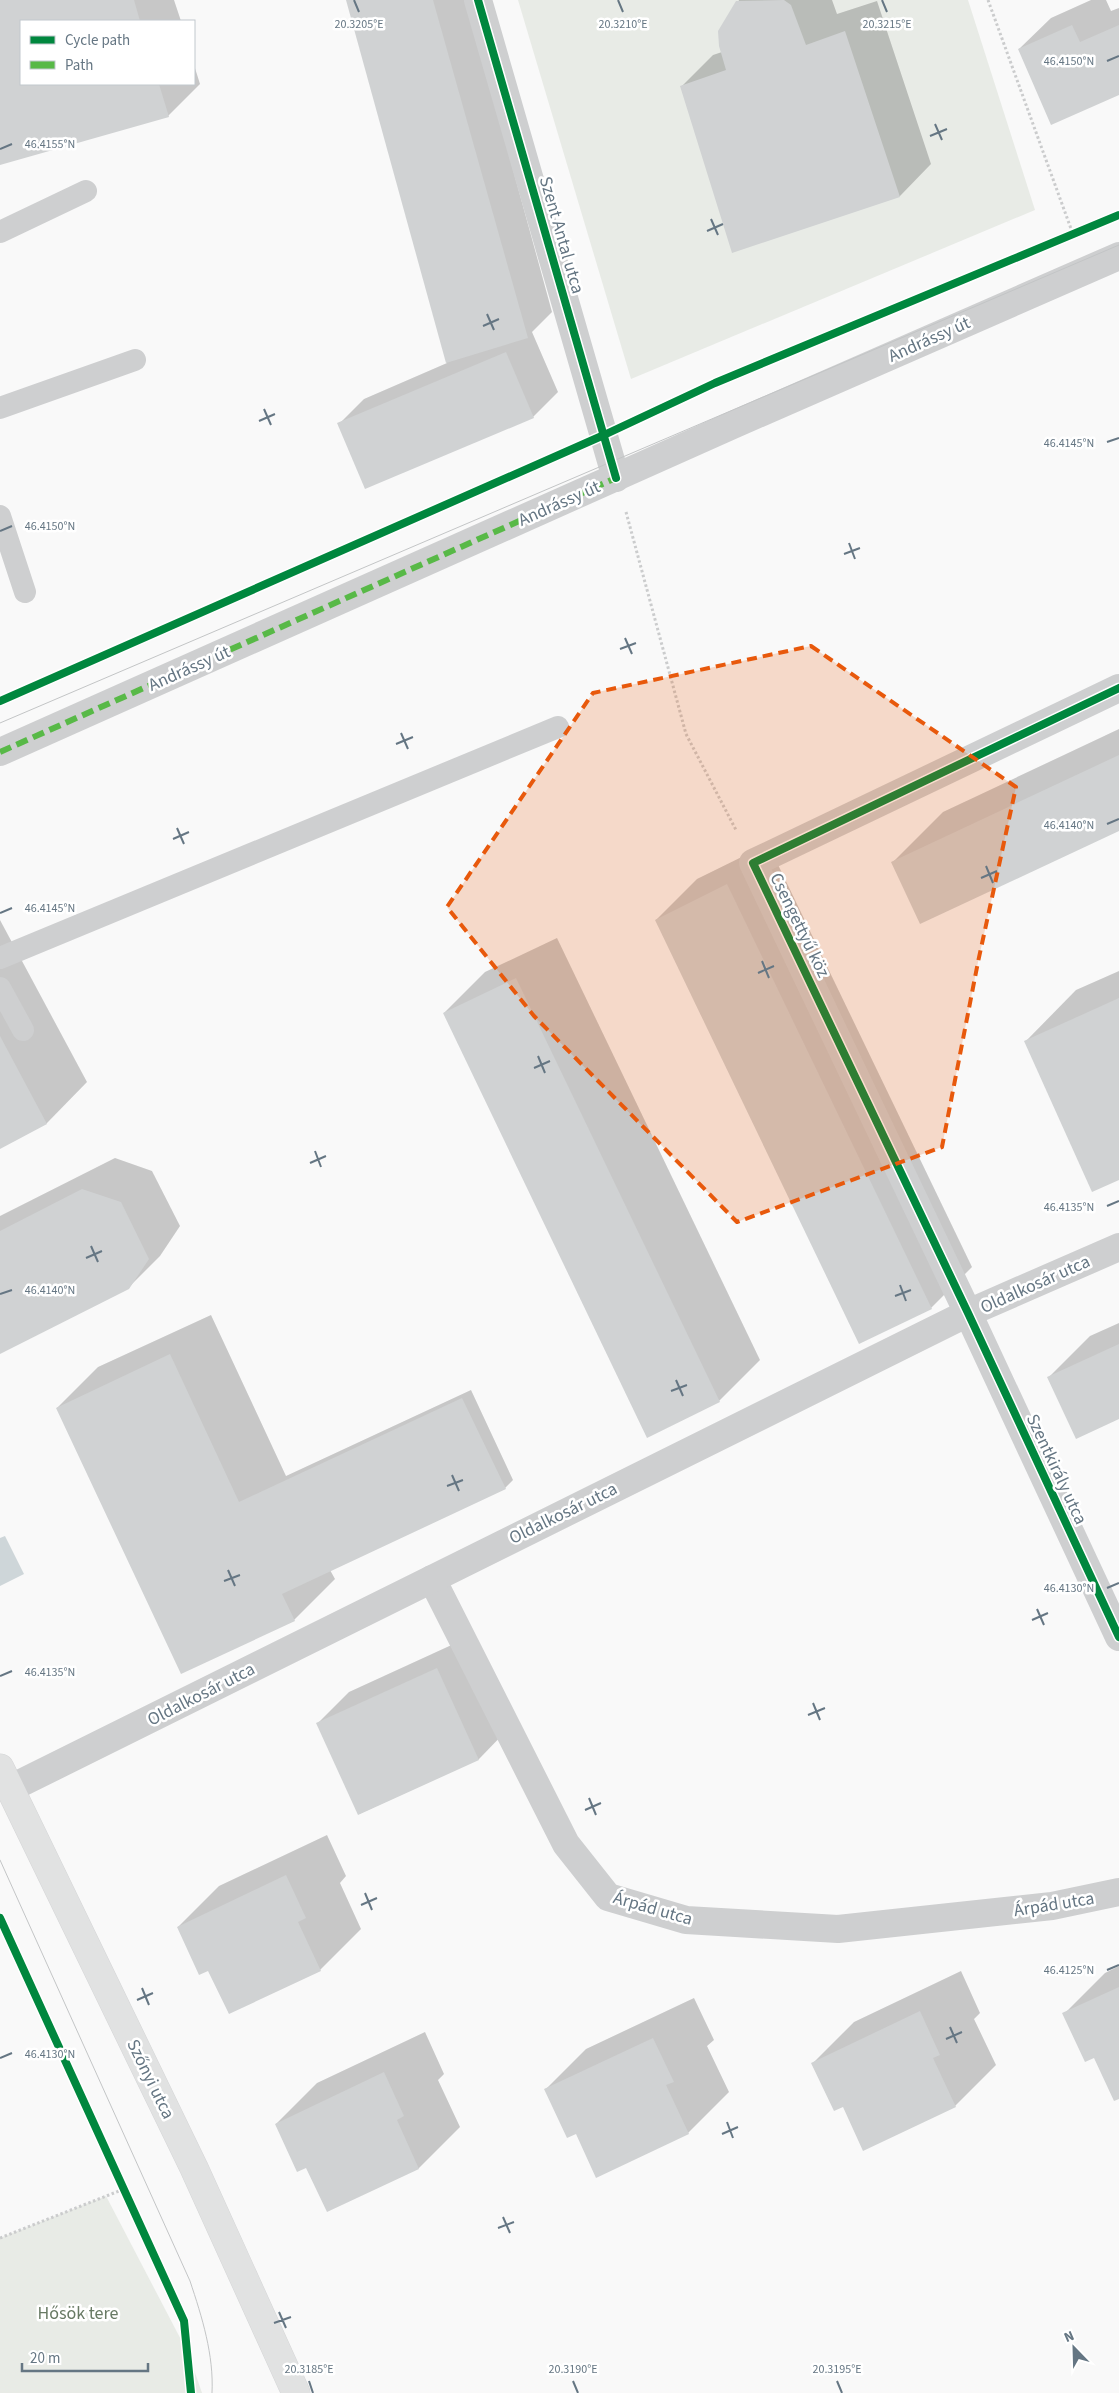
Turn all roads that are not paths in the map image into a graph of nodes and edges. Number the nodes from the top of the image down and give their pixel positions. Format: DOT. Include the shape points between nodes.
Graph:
graph roads {
  1 [pos="478,0"];
  2 [pos="86,191"];
  3 [pos="0,232"];
  4 [pos="1119,256"];
  5 [pos="135,360"];
  6 [pos="0,408"];
  7 [pos="616,478"];
  8 [pos="0,516"];
  9 [pos="25,592"];
  10 [pos="1119,688"];
  11 [pos="558,727"];
  12 [pos="0,752"];
  13 [pos="0,958"];
  14 [pos="0,988"];
  15 [pos="23,1030"];
  16 [pos="1119,1247"];
  17 [pos="968,1313"];
  18 [pos="432,1579"];
  19 [pos="1119,1637"];
  20 [pos="5,1778"];
  21 [pos="1119,1892"];
  22 [pos="296,2393"];
  1 -- 7 [label="street, Szent Antal utca"];
  2 -- 3 [label="lane"];
  4 -- 7 [label="street, Andrássy út"];
  5 -- 6 [label="lane"];
  7 -- 12 [label="street, Andrássy út"];
  8 -- 9 [label="lane"];
  10 -- 17 [label="street, Csengettyű köz" via="753,863"];
  11 -- 13 [label="lane"];
  14 -- 15 [label="lane"];
  16 -- 17 [label="street, Oldalkosár utca"];
  17 -- 18 [label="street, Oldalkosár utca"];
  17 -- 19 [label="street, Szentkirály utca"];
  18 -- 20 [label="street, Oldalkosár utca"];
  18 -- 21 [label="street, Árpád utca" via="566,1844 608,1897 686,1920 838,1929 1052,1906"];
  20 -- 22 [label="street, Szőnyi utca" via="194,2168"];
}
